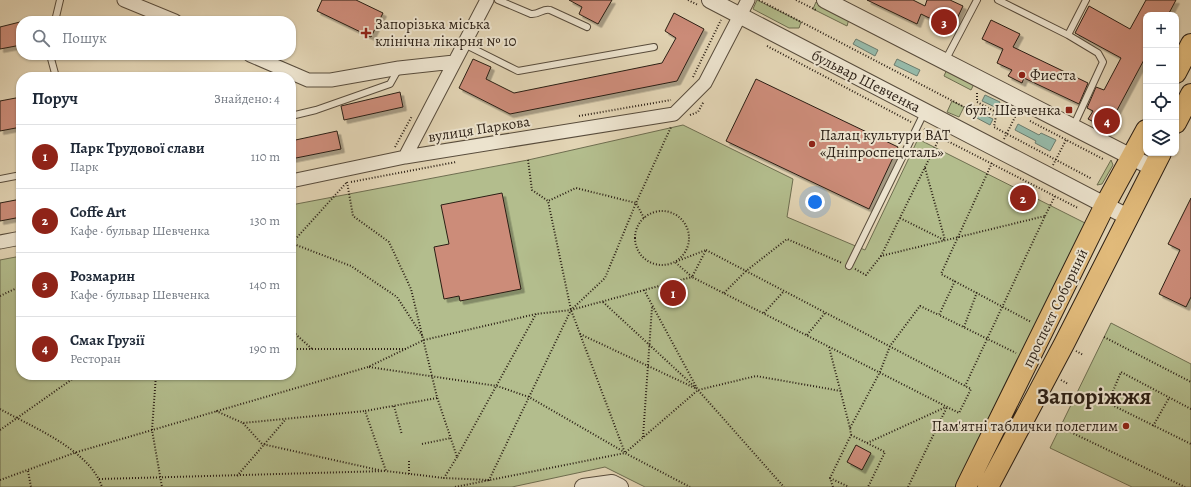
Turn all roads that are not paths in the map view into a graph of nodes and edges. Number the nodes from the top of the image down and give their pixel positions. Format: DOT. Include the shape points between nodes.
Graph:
graph roads {
  1 [pos="60,0"];
  2 [pos="124,0"];
  3 [pos="487,0"];
  4 [pos="498,0"];
  5 [pos="748,0"];
  6 [pos="978,0"];
  7 [pos="998,0"];
  8 [pos="1086,0"];
  9 [pos="703,2"];
  10 [pos="822,6"];
  11 [pos="56,16"];
  12 [pos="163,16"];
  13 [pos="740,16"];
  14 [pos="587,27"];
  15 [pos="1068,35"];
  16 [pos="464,44"];
  17 [pos="1191,44"];
  18 [pos="654,47"];
  19 [pos="51,60"];
  20 [pos="262,60"];
  21 [pos="945,61"];
  22 [pos="454,62"];
  23 [pos="1179,67"];
  24 [pos="399,68"];
  25 [pos="55,72"];
  26 [pos="289,72"];
  27 [pos="296,75"];
  28 [pos="1191,94"];
  29 [pos="296,115"];
  30 [pos="921,118"];
  31 [pos="1178,120"];
  32 [pos="1070,133"];
  33 [pos="1143,136"];
  34 [pos="405,157"];
  35 [pos="1132,158"];
  36 [pos="1157,160"];
  37 [pos="16,176"];
  38 [pos="0,180"];
  39 [pos="296,180"];
  40 [pos="1105,206"];
  41 [pos="1128,217"];
  42 [pos="16,239"];
  43 [pos="0,242"];
  44 [pos="849,266"];
  45 [pos="583,487"];
  46 [pos="620,487"];
  47 [pos="966,487"];
  48 [pos="988,487"];
  1 -- 11 [label="lane"];
  2 -- 12 [label="street"];
  3 -- 16 [label="street"];
  4 -- 14 [label="lane" via="531,14 545,9 550,10"];
  5 -- 13 [label="street"];
  6 -- 21 [label="lane"];
  7 -- 15 [label="lane"];
  8 -- 15 [label="lane"];
  9 -- 13 [label="street, бульвар Шевченка"];
  10 -- 21 [label="street"];
  13 -- 30 [label="street, бульвар Шевченка"];
  13 -- 34 [label="street, вулиця Паркова" via="705,83 674,118"];
  15 -- 32 [label="lane" via="1098,53 1103,62"];
  16 -- 18 [label="lane" via="518,71"];
  16 -- 22 [label="street"];
  17 -- 23 [label="main road"];
  19 -- 25 [label="lane"];
  20 -- 26 [label="street"];
  21 -- 32 [label="street" via="1020,108"];
  22 -- 24 [label="street"];
  22 -- 34 [label="street"];
  24 -- 27 [label="street" via="331,80 308,80"];
  24 -- 29 [label="lane" via="390,84"];
  28 -- 31 [label="main road"];
  30 -- 40 [label="street, бульвар Шевченка" via="1044,182"];
  30 -- 44 [label="lane"];
  32 -- 35 [label="street"];
  33 -- 35 [label="main road, проспект Соборний"];
  34 -- 39 [label="street, вулиця Паркова"];
  35 -- 36 [label="street"];
  35 -- 40 [label="main road, проспект Соборний"];
  36 -- 41 [label="main road, проспект Соборний"];
  37 -- 38 [label="lane"];
  40 -- 41 [label="street, бульвар Шевченка"];
  40 -- 47 [label="main road, проспект Соборний"];
  41 -- 48 [label="main road, проспект Соборний"];
  42 -- 43 [label="street"];
  45 -- 46 [label="street" via="612,483"];
}
